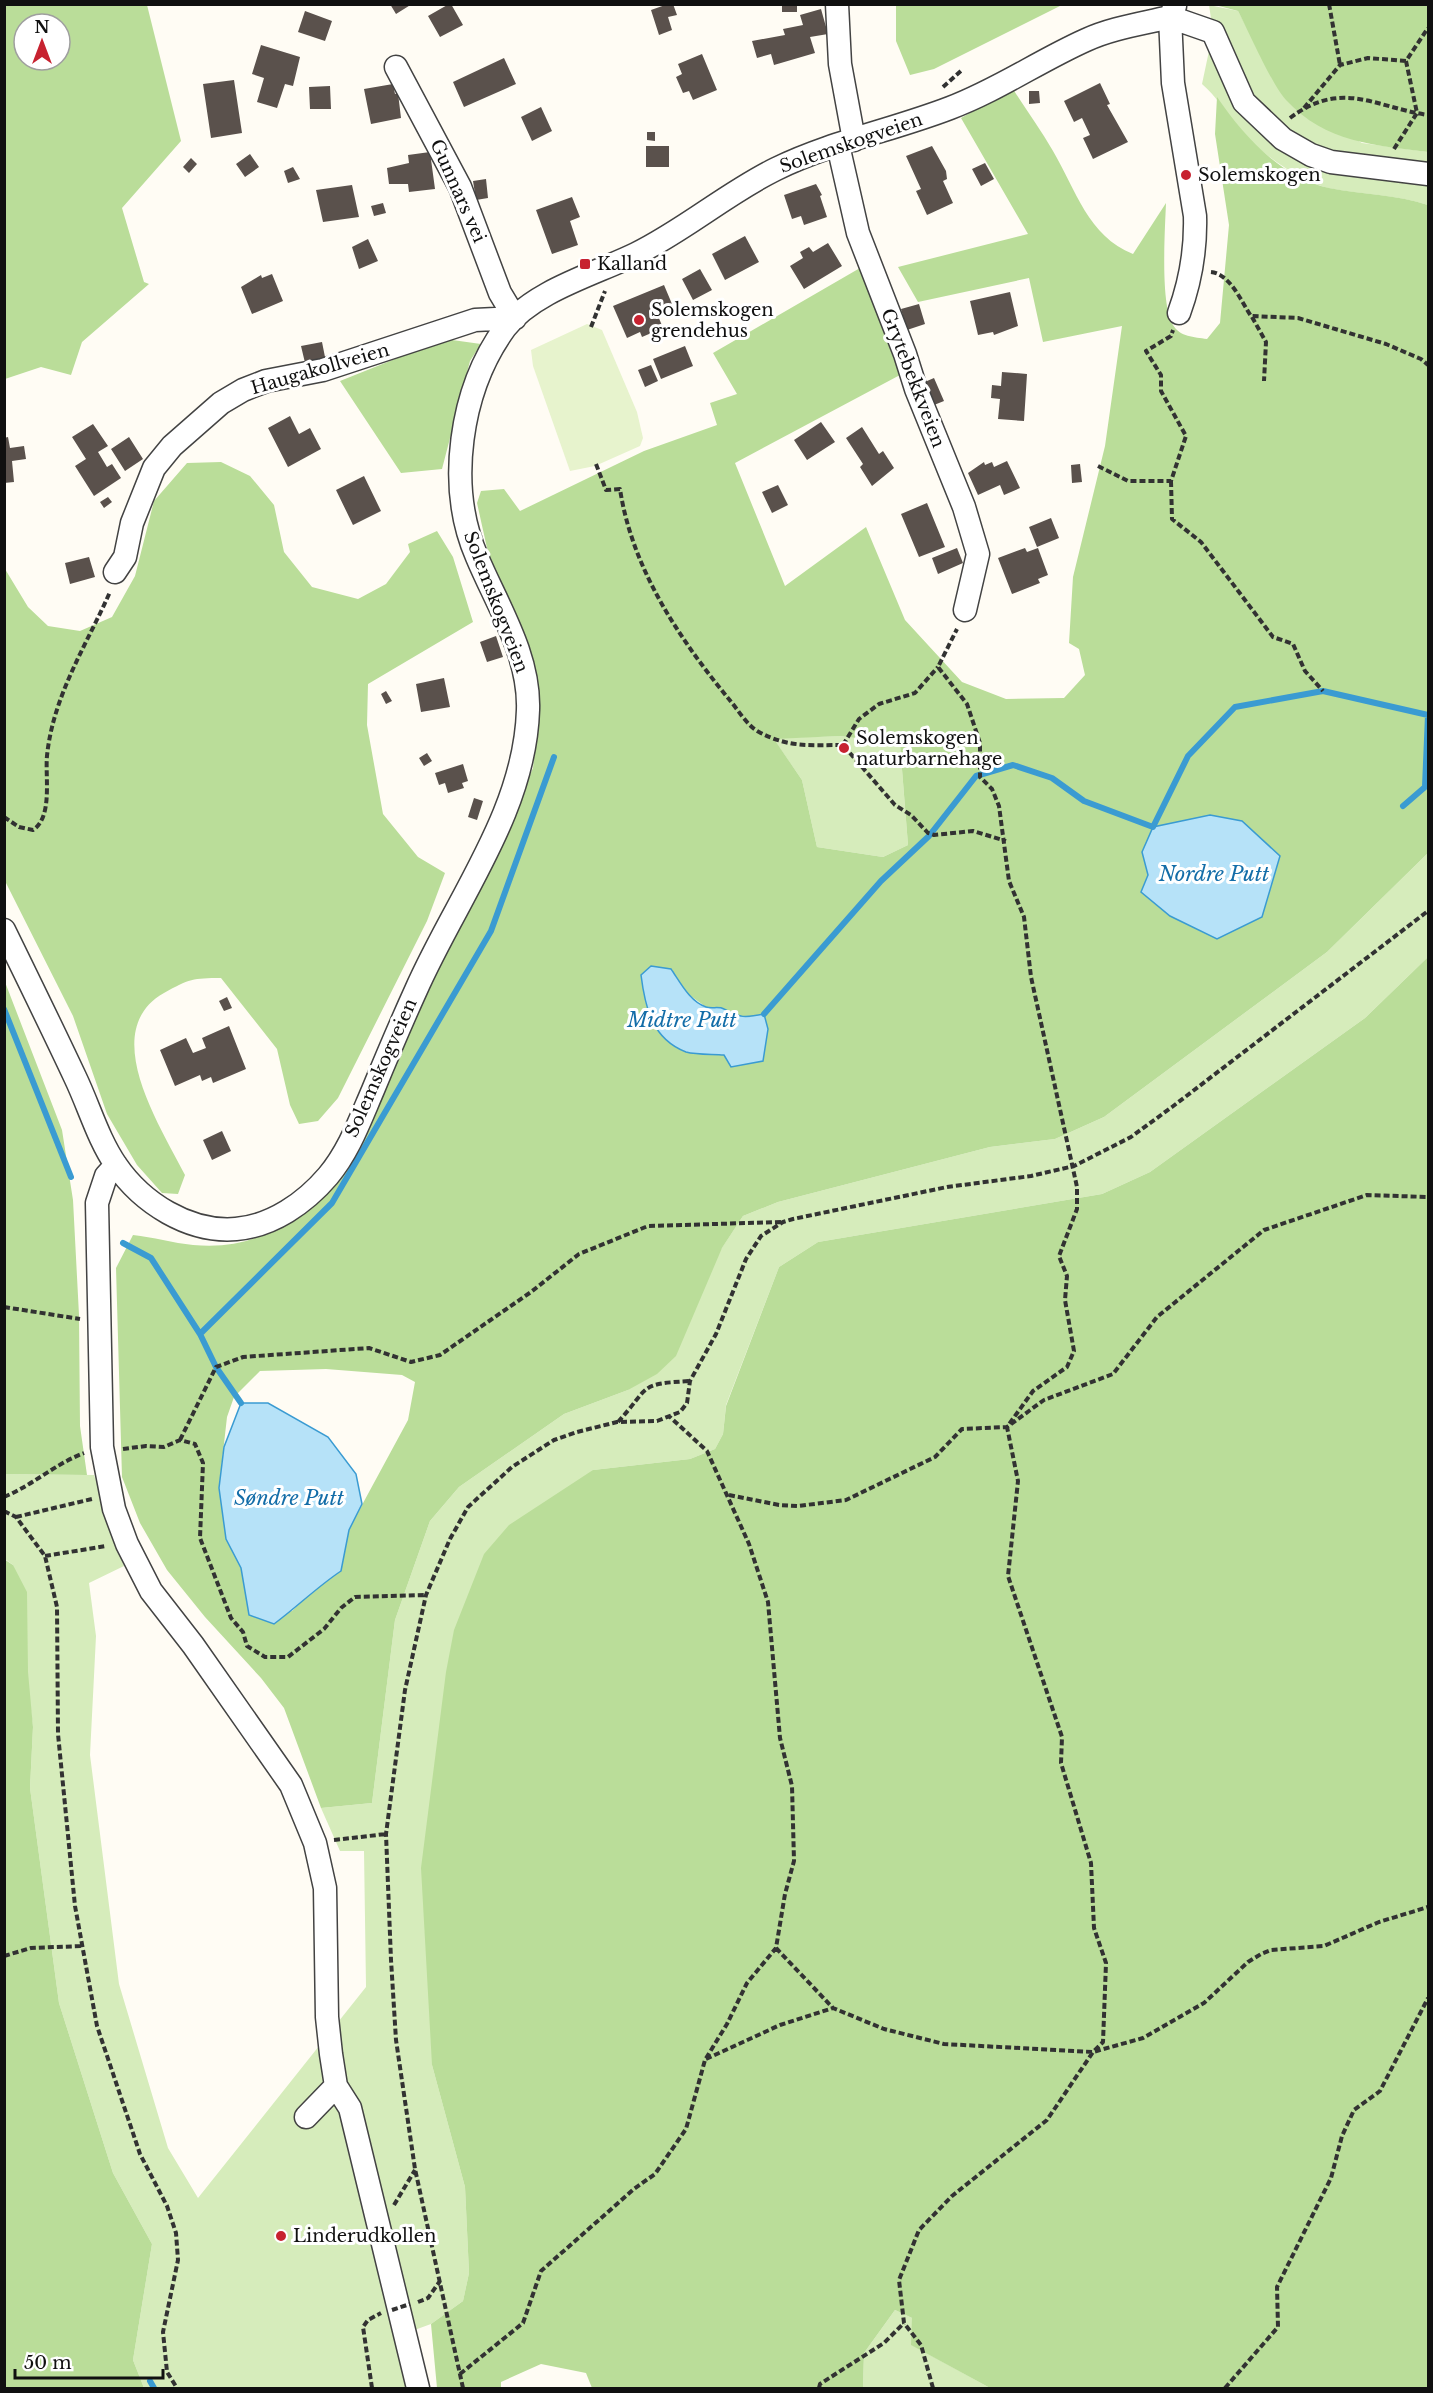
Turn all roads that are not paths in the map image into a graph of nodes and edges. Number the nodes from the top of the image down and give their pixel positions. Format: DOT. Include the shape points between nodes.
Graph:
graph roads {
  1 [pos="837,4"];
  2 [pos="1173,11"];
  3 [pos="396,67"];
  4 [pos="846,142"];
  5 [pos="1428,174"];
  6 [pos="1179,313"];
  7 [pos="515,318"];
  8 [pos="115,572"];
  9 [pos="965,610"];
  10 [pos="4,930"];
  11 [pos="116,1165"];
  12 [pos="336,2086"];
  13 [pos="306,2117"];
  14 [pos="418,2388"];
  1 -- 4 [label="street, Grytebekkveien"];
  2 -- 4 [label="street, Solemskogveien" via="1105,32 972,99"];
  2 -- 5 [label="street" via="1214,32 1244,102 1273,131 1311,155 1331,162"];
  2 -- 6 [label="street" via="1173,83 1195,216 1192,269"];
  3 -- 7 [label="street, Gunnars vei" via="460,187 500,293"];
  4 -- 7 [label="street, Solemskogveien" via="778,168 662,241 537,300"];
  4 -- 9 [label="street, Grytebekkveien" via="858,233 964,507 978,555"];
  7 -- 8 [label="street, Haugakollveien" via="475,320 323,370 266,381 221,403 172,446 154,468 135,515 125,557"];
  7 -- 11 [label="street, Solemskogveien" via="488,357 472,398 461,475 471,544 525,672 528,709 524,748 504,813 425,970 352,1137 327,1177 304,1200 263,1223 234,1229 207,1228 177,1217 137,1190"];
  10 -- 11 [label="street, Solemskogveien"];
  11 -- 12 [label="street" via="106,1176 97,1203 102,1447 111,1497 127,1544 151,1592 291,1785 315,1843 325,1888 327,2017"];
  12 -- 13 [label="street"];
  12 -- 14 [label="street" via="350,2108"];
}
